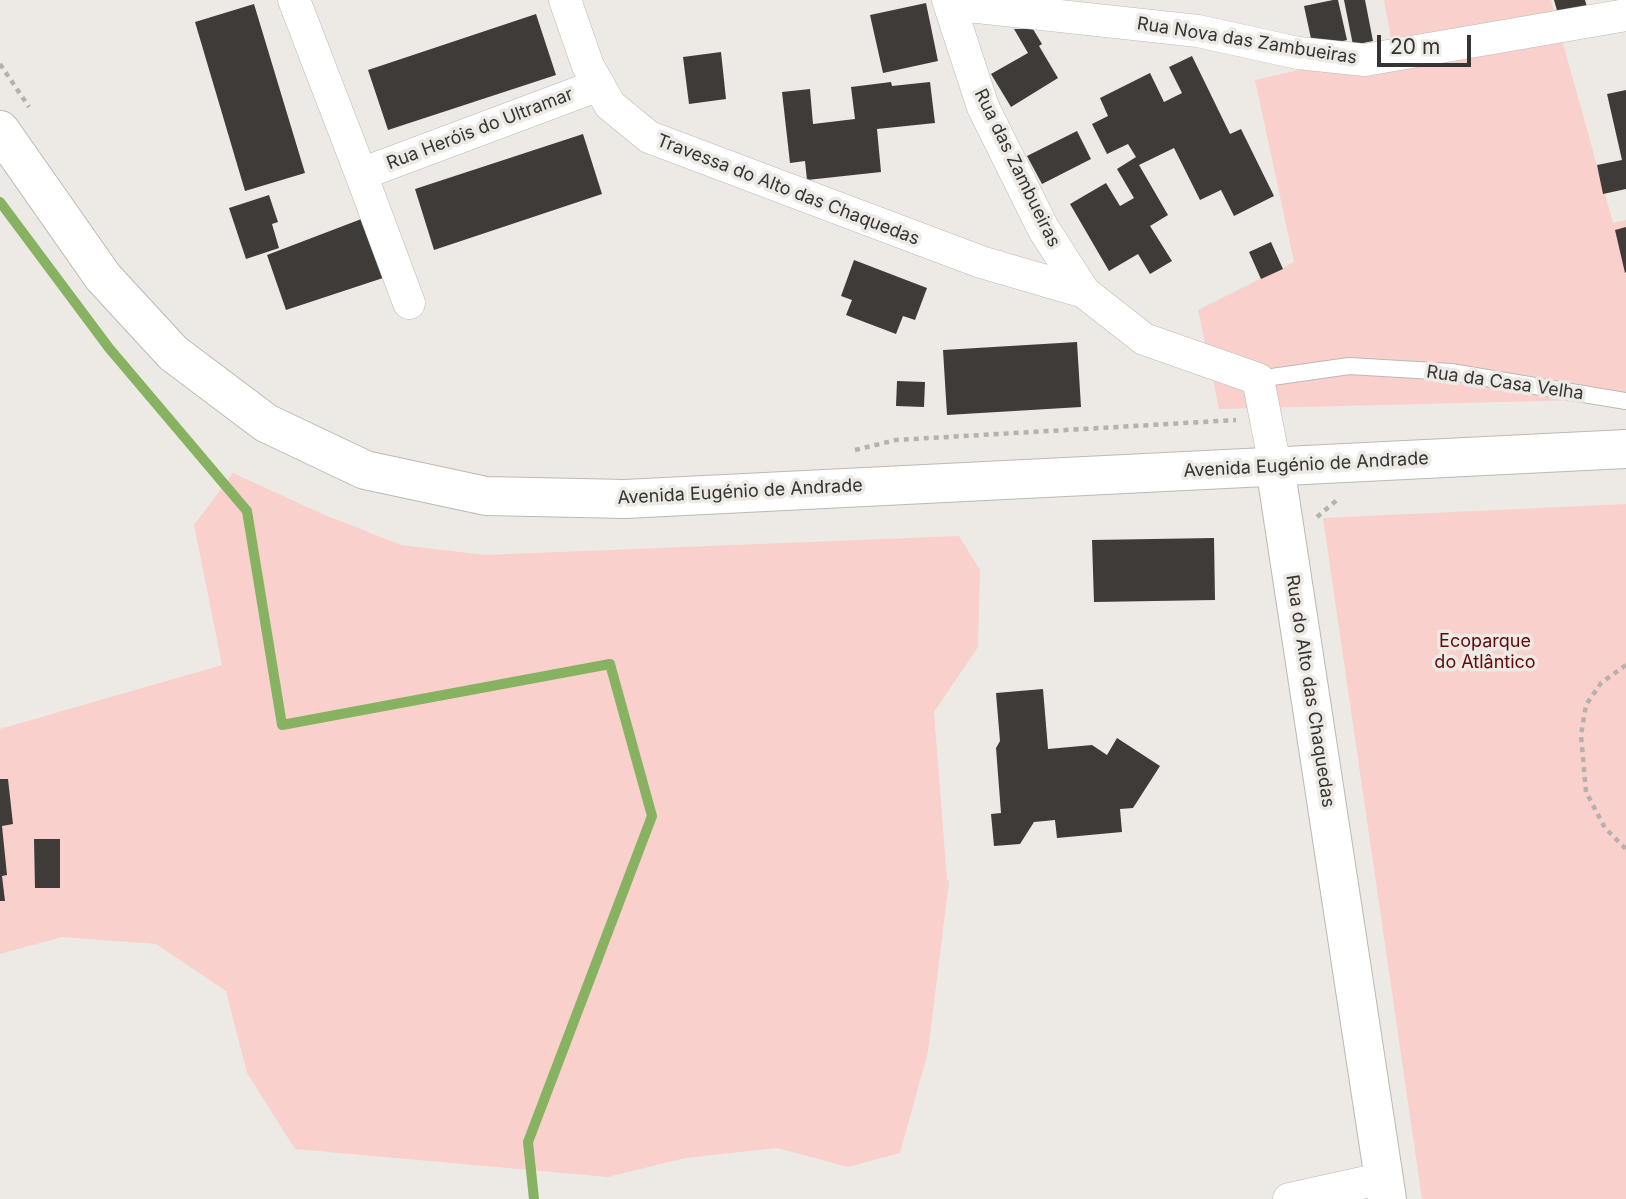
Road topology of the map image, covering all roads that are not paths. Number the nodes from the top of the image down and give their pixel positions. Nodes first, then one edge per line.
1 (294, 0) edge
2 (565, 0) edge
3 (949, 2) edge
4 (1626, 15) edge
5 (599, 85) junction
6 (15, 119) edge
7 (362, 174) junction
8 (1084, 292) junction
9 (409, 303) dead end
10 (1258, 379) junction
11 (1626, 401) edge
12 (1626, 449) edge
13 (1275, 466) junction
14 (1386, 1189) edge
15 (1289, 1199) edge

1 - 7 street
2 - 5 street, Travessa do Alto das Chaquedas
3 - 4 street, Rua Nova das Zambueiras
3 - 8 street, Rua das Zambueiras
5 - 7 street, Rua Heróis do Ultramar
5 - 8 street, Travessa do Alto das Chaquedas
6 - 13 main road, Avenida Eugénio de Andrade
7 - 9 street
8 - 10 street
10 - 11 lane, Rua da Casa Velha
10 - 13 street, Rua do Alto das Chaquedas
12 - 13 main road, Avenida Eugénio de Andrade
13 - 14 main road, Rua do Alto das Chaquedas
14 - 15 street

